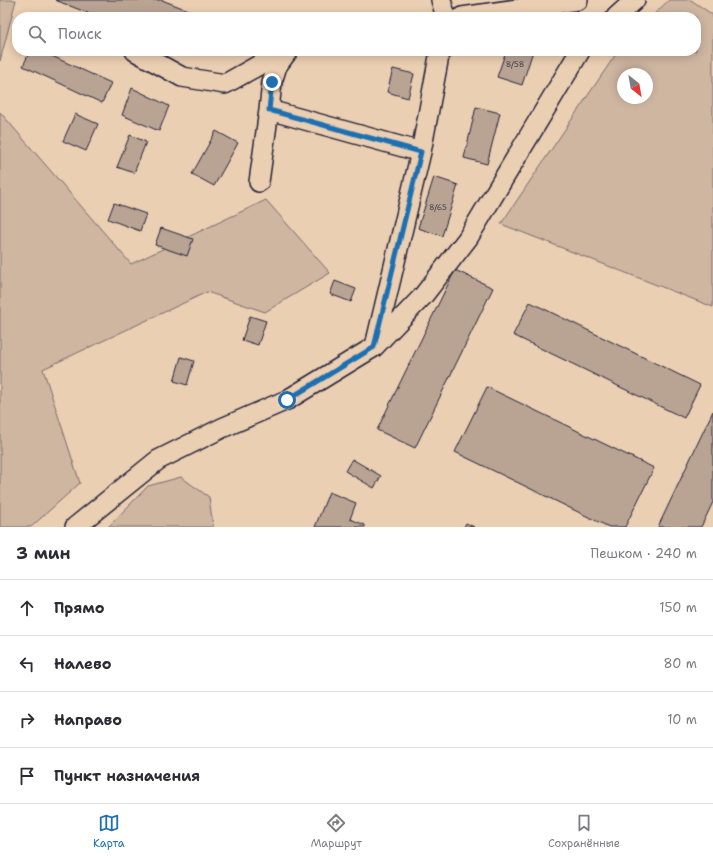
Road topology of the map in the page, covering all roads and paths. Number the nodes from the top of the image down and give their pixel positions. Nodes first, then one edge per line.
1 (442, 0) edge
2 (572, 0) edge
3 (635, 0) edge
4 (445, 12) edge
5 (494, 12) edge
6 (622, 12) edge
7 (144, 56) edge
8 (274, 56) edge
9 (284, 56) edge
10 (439, 56) edge
11 (577, 56) edge
12 (269, 110) junction
13 (421, 152) junction
14 (259, 182) dead end
15 (374, 347) junction
16 (75, 527) edge

1 - 4 street
2 - 5 street
3 - 6 street
7 - 8 street
9 - 12 street
10 - 13 street
11 - 15 street
12 - 13 street
12 - 14 street
13 - 15 street
15 - 16 street

